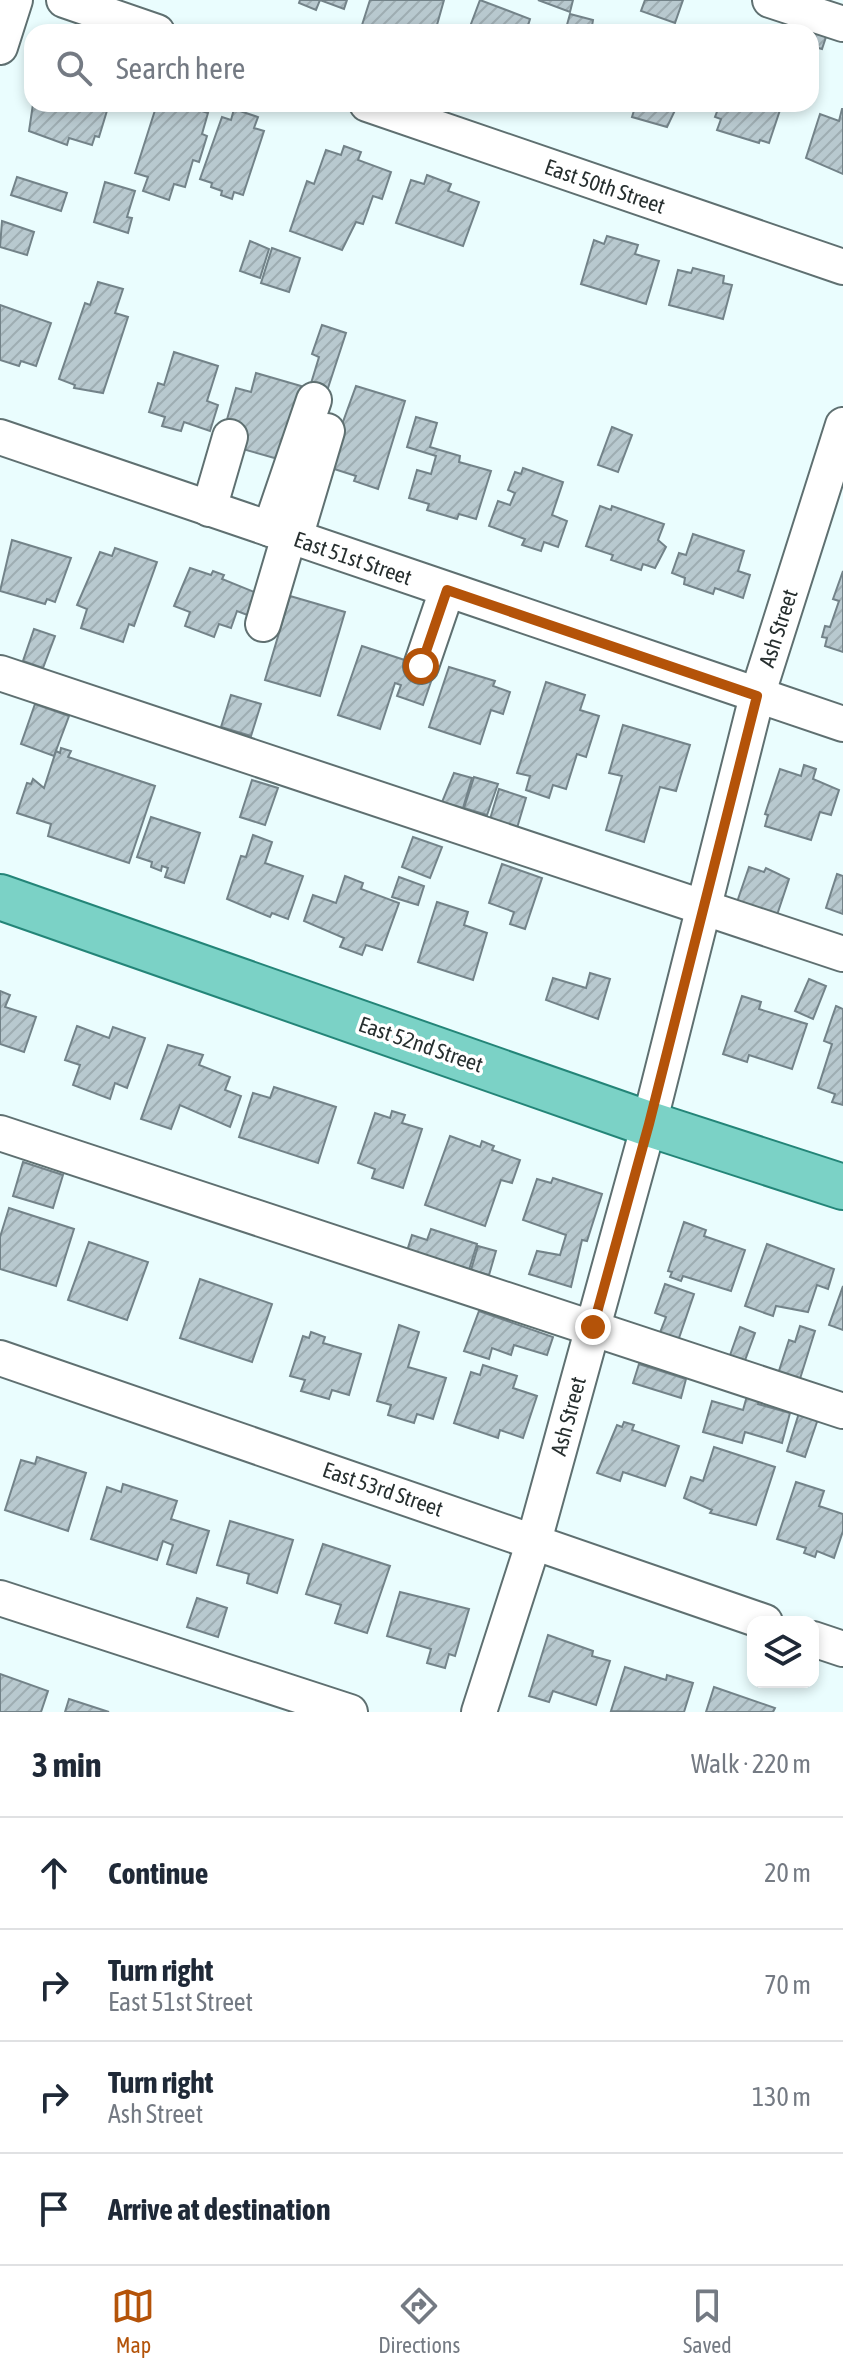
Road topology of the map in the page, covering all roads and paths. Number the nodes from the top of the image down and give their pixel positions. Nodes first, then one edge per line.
1 (15, 0) edge
2 (64, 0) edge
3 (770, 0) edge
4 (134, 24) edge
5 (843, 24) edge
6 (0, 47) edge
7 (390, 112) edge
8 (843, 267) edge
9 (323, 408) dead end
10 (843, 425) edge
11 (0, 437) edge
12 (230, 437) dead end
13 (209, 509) junction
14 (284, 534) junction
15 (447, 590) junction
16 (263, 624) dead end
17 (421, 666) dead end
18 (0, 673) edge
19 (757, 696) junction
20 (843, 724) edge
21 (0, 897) edge
22 (703, 906) junction
23 (843, 954) edge
24 (649, 1124) junction
25 (0, 1133) edge
26 (843, 1187) edge
27 (593, 1327) junction
28 (0, 1358) edge
29 (843, 1411) edge
30 (534, 1541) junction
31 (0, 1598) edge
32 (748, 1616) edge
33 (819, 1641) edge
34 (843, 1649) edge
35 (350, 1712) edge
36 (479, 1712) edge

1 - 6 street
2 - 4 street
3 - 5 street
7 - 8 street, East 50th Street
9 - 14 street
10 - 19 street, Ash Street
11 - 13 street, East 51st Street
12 - 13 street
13 - 14 street, East 51st Street
14 - 15 street, East 51st Street
14 - 16 street
15 - 17 street
15 - 19 street, East 51st Street
18 - 22 street
19 - 20 street, East 51st Street
19 - 22 street, Ash Street
21 - 24 main road, East 52nd Street
22 - 23 street
22 - 24 street, Ash Street
24 - 26 main road, East 52nd Street
24 - 27 street, Ash Street
25 - 27 street
27 - 29 street
27 - 30 street, Ash Street
28 - 30 street, East 53rd Street
30 - 32 street, East 53rd Street
30 - 36 street, Ash Street
31 - 35 street
33 - 34 street

